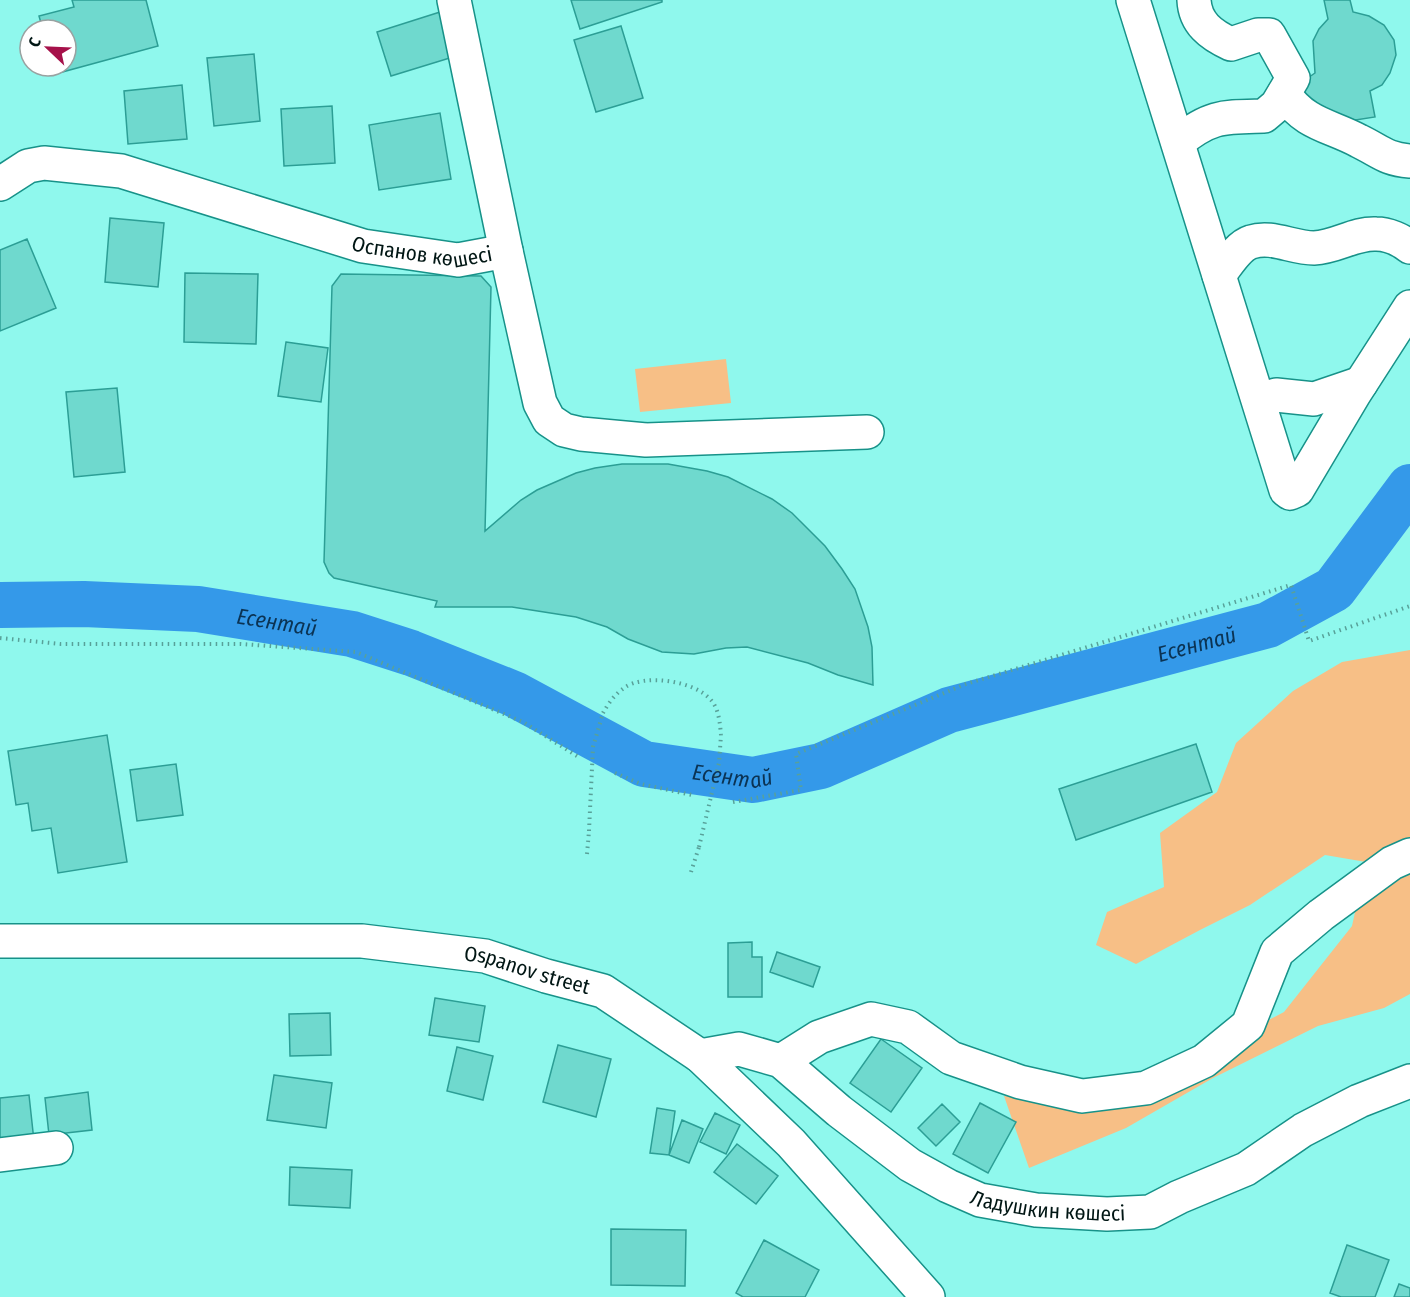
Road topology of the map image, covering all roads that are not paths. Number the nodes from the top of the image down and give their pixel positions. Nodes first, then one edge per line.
1 (454, 0) edge
2 (1133, 0) edge
3 (1194, 0) edge
4 (1284, 94) junction
5 (1178, 142) junction
6 (1410, 162) edge
7 (0, 184) edge
8 (1410, 247) edge
9 (506, 251) junction
10 (1219, 275) junction
11 (1410, 307) edge
12 (1361, 383) junction
13 (1258, 400) junction
14 (867, 432) dead end
15 (1410, 855) edge
16 (0, 941) edge
17 (700, 1056) junction
18 (781, 1061) junction
19 (1410, 1081) edge
20 (56, 1148) dead end
21 (0, 1155) edge
22 (928, 1297) edge

1 - 9 street
2 - 5 street
3 - 4 street
4 - 5 street
4 - 6 street
5 - 10 street
7 - 9 street, Оспанов көшесі
8 - 10 street
9 - 14 street, Оспанов көшесі
10 - 13 street
11 - 12 street
12 - 13 street
12 - 13 street
15 - 18 street
16 - 17 street, Ospanov street
17 - 18 street, Ладушкин көшесі
17 - 22 street, Ospanov street
18 - 19 street, Ладушкин көшесі
20 - 21 street

